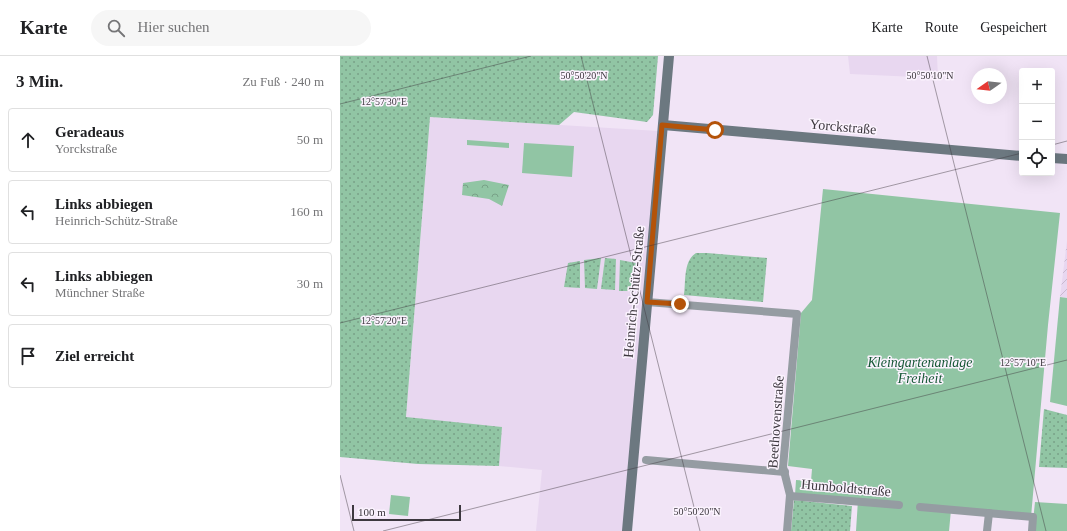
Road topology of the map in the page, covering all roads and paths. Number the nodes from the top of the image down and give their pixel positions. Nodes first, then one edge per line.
1 (669, 56) edge
2 (662, 125) junction
3 (1019, 156) edge
4 (1055, 158) edge
5 (1067, 159) edge
6 (647, 302) junction
7 (646, 460) dead end
8 (785, 472) junction
9 (790, 496) junction
10 (899, 506) dead end
11 (920, 507) dead end
12 (989, 514) junction
13 (627, 531) edge
14 (787, 531) edge
15 (987, 531) edge
16 (1032, 531) edge

1 - 2 main road, Heinrich-Schütz-Straße
2 - 3 main road, Yorckstraße
2 - 6 main road, Heinrich-Schütz-Straße
4 - 5 main road
6 - 8 street, Beethovenstraße
6 - 13 main road, Heinrich-Schütz-Straße
7 - 8 street
8 - 9 street, Beethovenstraße
9 - 10 street, Humboldtstraße
9 - 14 street, Beethovenstraße
11 - 12 street
12 - 15 street
12 - 16 street

